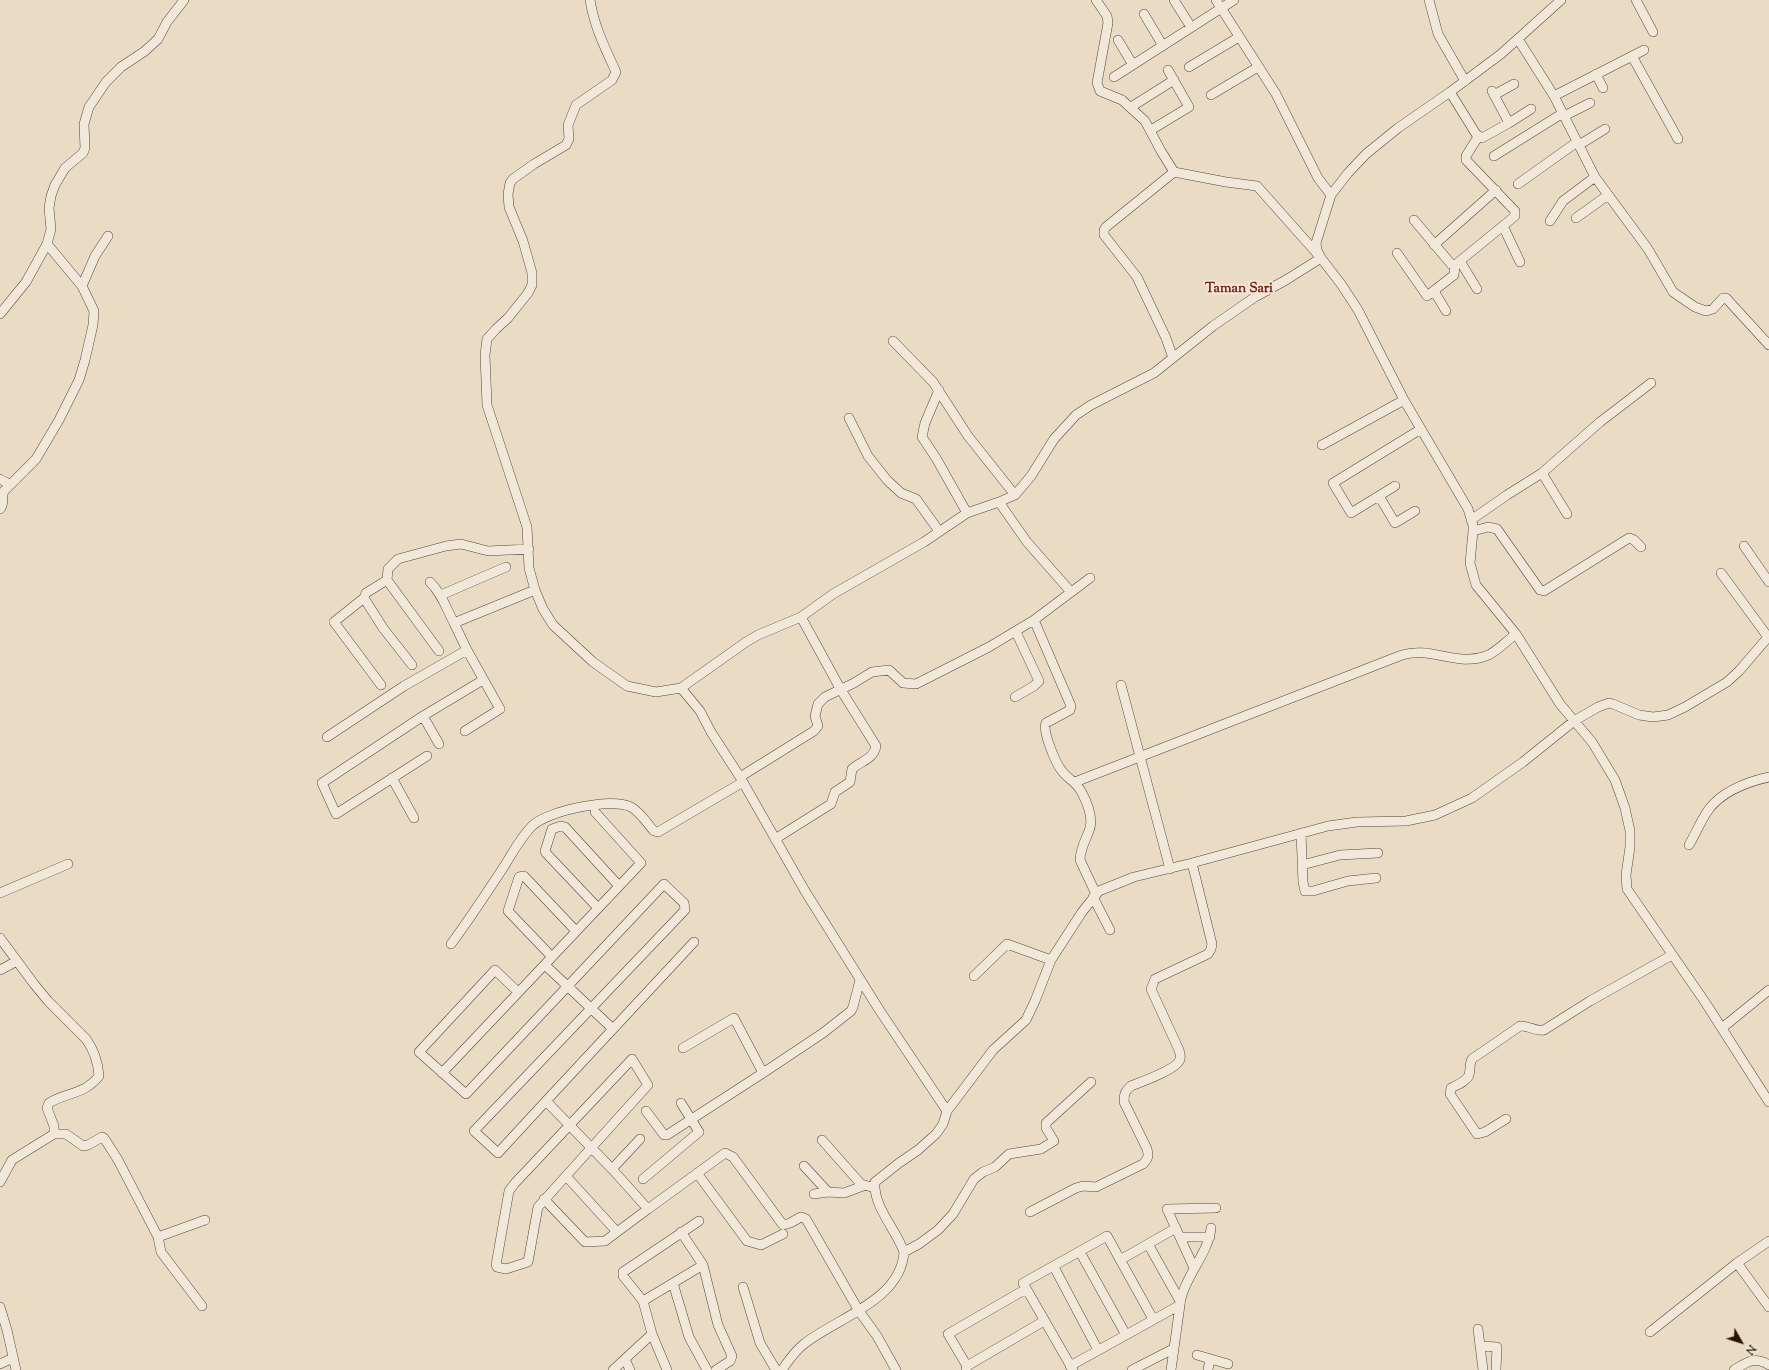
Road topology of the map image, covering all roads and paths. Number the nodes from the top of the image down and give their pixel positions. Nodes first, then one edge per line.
1 (184, 0) edge
2 (590, 0) edge
3 (1096, 0) edge
4 (1174, 0) edge
5 (1234, 0) edge
6 (1429, 0) edge
7 (1561, 0) edge
8 (1636, 0) edge
9 (1219, 4) edge
10 (1144, 14) dead end
11 (1191, 27) junction
12 (1653, 32) dead end
13 (1239, 37) junction
14 (1518, 39) junction
15 (1118, 40) dead end
16 (1163, 46) junction
17 (1644, 50) dead end
18 (1632, 56) junction
19 (1133, 65) junction
20 (1258, 67) junction
21 (1189, 68) dead end
22 (1168, 70) dead end
23 (1596, 74) junction
24 (1114, 77) dead end
25 (1174, 80) junction
26 (1465, 81) junction
27 (1514, 84) dead end
28 (1604, 88) dead end
29 (1450, 92) junction
30 (1211, 95) dead end
31 (1554, 96) junction
32 (1590, 103) dead end
33 (1131, 107) junction
34 (1531, 109) dead end
35 (1564, 115) junction
36 (1510, 123) junction
37 (1606, 129) dead end
38 (1151, 130) junction
39 (1478, 137) junction
40 (1678, 139) dead end
41 (1578, 144) junction
42 (1494, 156) dead end
43 (1174, 172) junction
44 (1595, 177) junction
45 (1518, 184) dead end
46 (1496, 190) junction
47 (1331, 195) junction
48 (1608, 195) junction
49 (1576, 218) dead end
50 (1414, 220) dead end
51 (1550, 221) dead end
52 (1503, 226) junction
53 (108, 236) dead end
54 (47, 244) junction
55 (1434, 245) junction
56 (1397, 253) dead end
57 (1321, 258) junction
58 (1520, 262) dead end
59 (1457, 263) junction
60 (82, 286) junction
61 (1477, 289) dead end
62 (1434, 291) junction
63 (1446, 311) dead end
64 (0, 314) edge
65 (893, 340) dead end
66 (1769, 345) edge
67 (1173, 358) junction
68 (1651, 383) dead end
69 (939, 390) junction
70 (1404, 400) junction
71 (849, 418) dead end
72 (1421, 428) junction
73 (1322, 445) dead end
74 (1542, 473) junction
75 (0, 479) edge
76 (9, 484) junction
77 (1395, 486) dead end
78 (1015, 494) junction
79 (1379, 496) junction
80 (999, 502) junction
81 (0, 510) edge
82 (1415, 511) dead end
83 (967, 513) junction
84 (1567, 514) dead end
85 (1471, 520) junction
86 (939, 531) junction
87 (1473, 531) junction
88 (1744, 546) dead end
89 (1641, 547) dead end
90 (529, 549) junction
91 (506, 566) dead end
92 (1721, 573) dead end
93 (1090, 578) dead end
94 (387, 580) junction
95 (430, 582) dead end
96 (1769, 582) edge
97 (535, 590) junction
98 (1071, 592) junction
99 (441, 595) junction
100 (364, 598) junction
101 (801, 617) junction
102 (1034, 620) junction
103 (454, 623) junction
104 (1016, 632) junction
105 (1516, 634) junction
106 (1768, 636) edge
107 (467, 650) junction
108 (439, 651) dead end
109 (412, 665) dead end
110 (483, 680) junction
111 (381, 685) dead end
112 (1121, 685) dead end
113 (681, 688) junction
114 (841, 690) junction
115 (1015, 697) dead end
116 (423, 716) junction
117 (1574, 721) junction
118 (465, 731) dead end
119 (326, 737) dead end
120 (439, 744) dead end
121 (426, 756) dead end
122 (1141, 756) junction
123 (1769, 777) edge
124 (392, 778) junction
125 (742, 780) junction
126 (1075, 782) junction
127 (596, 812) dead end
128 (414, 818) dead end
129 (1365, 827) dead end
130 (1301, 835) junction
131 (775, 839) junction
132 (1690, 845) dead end
133 (1378, 853) dead end
134 (1192, 863) junction
135 (68, 864) dead end
136 (1302, 865) junction
137 (1170, 869) junction
138 (1376, 878) dead end
139 (619, 886) junction
140 (0, 893) edge
141 (1095, 896) junction
142 (598, 908) junction
143 (1110, 930) dead end
144 (576, 931) junction
145 (0, 938) edge
146 (694, 942) dead end
147 (451, 944) dead end
148 (1672, 955) junction
149 (552, 957) junction
150 (1051, 960) junction
151 (17, 961) junction
152 (545, 965) junction
153 (0, 970) edge
154 (974, 976) dead end
155 (860, 980) junction
156 (567, 986) junction
157 (1769, 990) edge
158 (518, 992) junction
159 (590, 1008) junction
160 (1722, 1028) junction
161 (613, 1029) junction
162 (683, 1048) dead end
163 (442, 1073) junction
164 (763, 1073) junction
165 (1091, 1082) dead end
166 (546, 1102) junction
167 (1769, 1102) edge
168 (681, 1103) dead end
169 (646, 1111) dead end
170 (948, 1111) junction
171 (691, 1119) junction
172 (1506, 1119) dead end
173 (570, 1125) junction
174 (54, 1134) junction
175 (640, 1138) dead end
176 (822, 1140) dead end
177 (591, 1148) junction
178 (804, 1166) dead end
179 (612, 1169) junction
180 (697, 1173) junction
181 (566, 1176) junction
182 (643, 1180) dead end
183 (0, 1182) edge
184 (864, 1186) junction
185 (874, 1188) junction
186 (828, 1192) junction
187 (814, 1194) dead end
188 (544, 1199) junction
189 (1216, 1208) dead end
190 (648, 1210) junction
191 (1030, 1212) dead end
192 (205, 1220) dead end
193 (698, 1221) dead end
194 (1176, 1228) junction
195 (1211, 1228) dead end
196 (617, 1232) junction
197 (681, 1232) junction
198 (783, 1234) dead end
199 (158, 1237) junction
200 (1180, 1237) junction
201 (1210, 1237) junction
202 (1769, 1241) edge
203 (1148, 1244) junction
204 (904, 1252) junction
205 (1080, 1252) junction
206 (1120, 1260) junction
207 (1737, 1263) junction
208 (703, 1265) junction
209 (1054, 1267) junction
210 (1194, 1268) junction
211 (673, 1283) junction
212 (743, 1287) dead end
213 (1026, 1289) junction
214 (643, 1301) junction
215 (1180, 1303) junction
216 (202, 1306) dead end
217 (0, 1307) edge
218 (1769, 1307) edge
219 (859, 1311) junction
220 (1153, 1319) junction
221 (1044, 1321) junction
222 (1478, 1329) dead end
223 (1650, 1332) dead end
224 (652, 1334) junction
225 (1126, 1335) junction
226 (1480, 1346) junction
227 (1173, 1349) junction
228 (1098, 1350) junction
229 (1197, 1355) dead end
230 (13, 1358) junction
231 (625, 1359) junction
232 (1210, 1359) junction
233 (0, 1364) edge
234 (1228, 1364) dead end
235 (1769, 1365) edge
236 (966, 1368) edge
237 (1072, 1368) edge
238 (16, 1370) edge
239 (613, 1370) edge
240 (630, 1370) edge
241 (667, 1370) edge
242 (707, 1370) edge
243 (716, 1370) edge
244 (776, 1370) edge
245 (782, 1370) edge
246 (896, 1370) edge
247 (1132, 1370) edge
248 (1171, 1370) edge
249 (1208, 1370) edge
250 (1483, 1370) edge
251 (1496, 1370) edge
252 (1734, 1370) edge

1 - 54 street
2 - 90 street
3 - 33 street
4 - 11 street
5 - 9 street
6 - 26 street
7 - 14 street
8 - 12 street
9 - 11 street
9 - 13 street
10 - 16 street
11 - 16 street
13 - 20 street
13 - 21 street
14 - 26 street
14 - 31 street
15 - 19 street
16 - 19 street
17 - 18 street
18 - 23 street
18 - 40 street
19 - 24 street
20 - 30 street
20 - 47 street
22 - 25 street
23 - 28 street
23 - 31 street
25 - 33 street
25 - 38 street
26 - 29 street
27 - 36 street
29 - 39 street
29 - 47 street
31 - 35 street
32 - 35 street
33 - 38 street
34 - 36 street
35 - 41 street
35 - 42 street
36 - 39 street
37 - 41 street
38 - 43 street
39 - 46 street
41 - 44 street
41 - 45 street
43 - 57 street
43 - 67 street
44 - 48 street
44 - 51 street
46 - 52 street
46 - 55 street
47 - 57 street
48 - 49 street
48 - 66 street
50 - 55 street
52 - 58 street
52 - 59 street
53 - 60 street
54 - 60 street
54 - 64 street
55 - 59 street
56 - 62 street
57 - 67 street
57 - 70 street
59 - 61 street
59 - 62 street
60 - 76 street
62 - 63 street
65 - 69 street
67 - 78 street
68 - 74 street
69 - 78 street
69 - 83 street
70 - 72 street
70 - 73 street
71 - 86 street
72 - 79 street
72 - 85 street
74 - 84 street
74 - 85 street
75 - 76 street
76 - 81 street
77 - 79 street
78 - 80 street
79 - 82 street
80 - 83 street
80 - 98 street
83 - 86 street
85 - 87 street
86 - 101 street
87 - 89 street
87 - 105 street
88 - 96 street
90 - 94 street
90 - 97 street
91 - 99 street
92 - 106 street
93 - 98 street
94 - 100 street
94 - 108 street
95 - 99 street
97 - 103 street
97 - 113 street
98 - 102 street
99 - 103 street
100 - 109 street
100 - 111 street
101 - 113 street
101 - 114 street
102 - 104 street
102 - 126 street
103 - 107 street
104 - 114 street
104 - 115 street
105 - 117 street
105 - 122 street
106 - 117 street
107 - 110 street
107 - 119 street
110 - 116 street
110 - 118 street
112 - 122 street
113 - 125 street
114 - 125 street
114 - 131 street
116 - 120 street
116 - 124 street
117 - 130 street
117 - 148 street
121 - 124 street
122 - 126 street
122 - 137 street
123 - 132 street
124 - 128 street
125 - 131 street
125 - 147 street
126 - 141 street
127 - 139 street
129 - 130 street
130 - 134 street
130 - 136 street
131 - 155 street
133 - 136 street
134 - 137 street
134 - 191 street
135 - 140 street
136 - 138 street
137 - 141 street
139 - 142 street
139 - 142 street
141 - 143 street
141 - 150 street
142 - 144 street
144 - 149 street
144 - 149 street
145 - 151 street
146 - 161 street
148 - 160 street
148 - 172 street
149 - 152 street
150 - 154 street
150 - 170 street
151 - 153 street
151 - 174 street
152 - 156 street
152 - 158 street
155 - 164 street
155 - 170 street
156 - 159 street
156 - 159 street
156 - 163 street
157 - 160 street
158 - 163 street
158 - 163 street
159 - 161 street
159 - 166 street
160 - 167 street
161 - 166 street
162 - 164 street
164 - 171 street
165 - 204 street
166 - 173 street
168 - 171 street
169 - 171 street
170 - 185 street
171 - 182 street
173 - 177 street
173 - 177 street
173 - 188 street
174 - 183 street
174 - 199 street
175 - 179 street
176 - 184 street
177 - 179 street
177 - 181 street
178 - 186 street
179 - 190 street
180 - 190 street
180 - 198 street
180 - 219 street
181 - 188 street
181 - 196 street
184 - 185 street
184 - 186 street
185 - 204 street
186 - 187 street
188 - 196 street
189 - 194 street
190 - 196 street
192 - 199 street
193 - 197 street
194 - 200 street
194 - 203 street
195 - 201 street
197 - 208 street
197 - 214 street
199 - 216 street
200 - 201 street
200 - 210 street
201 - 210 street
202 - 207 street
203 - 206 street
203 - 215 street
204 - 219 street
205 - 206 street
205 - 209 street
205 - 225 street
206 - 220 street
207 - 218 street
207 - 223 street
208 - 211 street
208 - 243 street
209 - 213 street
209 - 228 street
210 - 215 street
211 - 214 street
211 - 242 street
212 - 244 street
213 - 221 street
213 - 236 street
214 - 224 street
215 - 220 street
215 - 227 street
217 - 230 street
219 - 245 street
219 - 246 street
220 - 225 street
221 - 236 street
221 - 237 street
222 - 226 street
224 - 231 street
224 - 241 street
225 - 228 street
226 - 250 street
226 - 251 street
227 - 247 street
227 - 248 street
228 - 237 street
229 - 232 street
230 - 233 street
230 - 238 street
231 - 239 street
231 - 240 street
232 - 234 street
232 - 249 street
235 - 252 street

